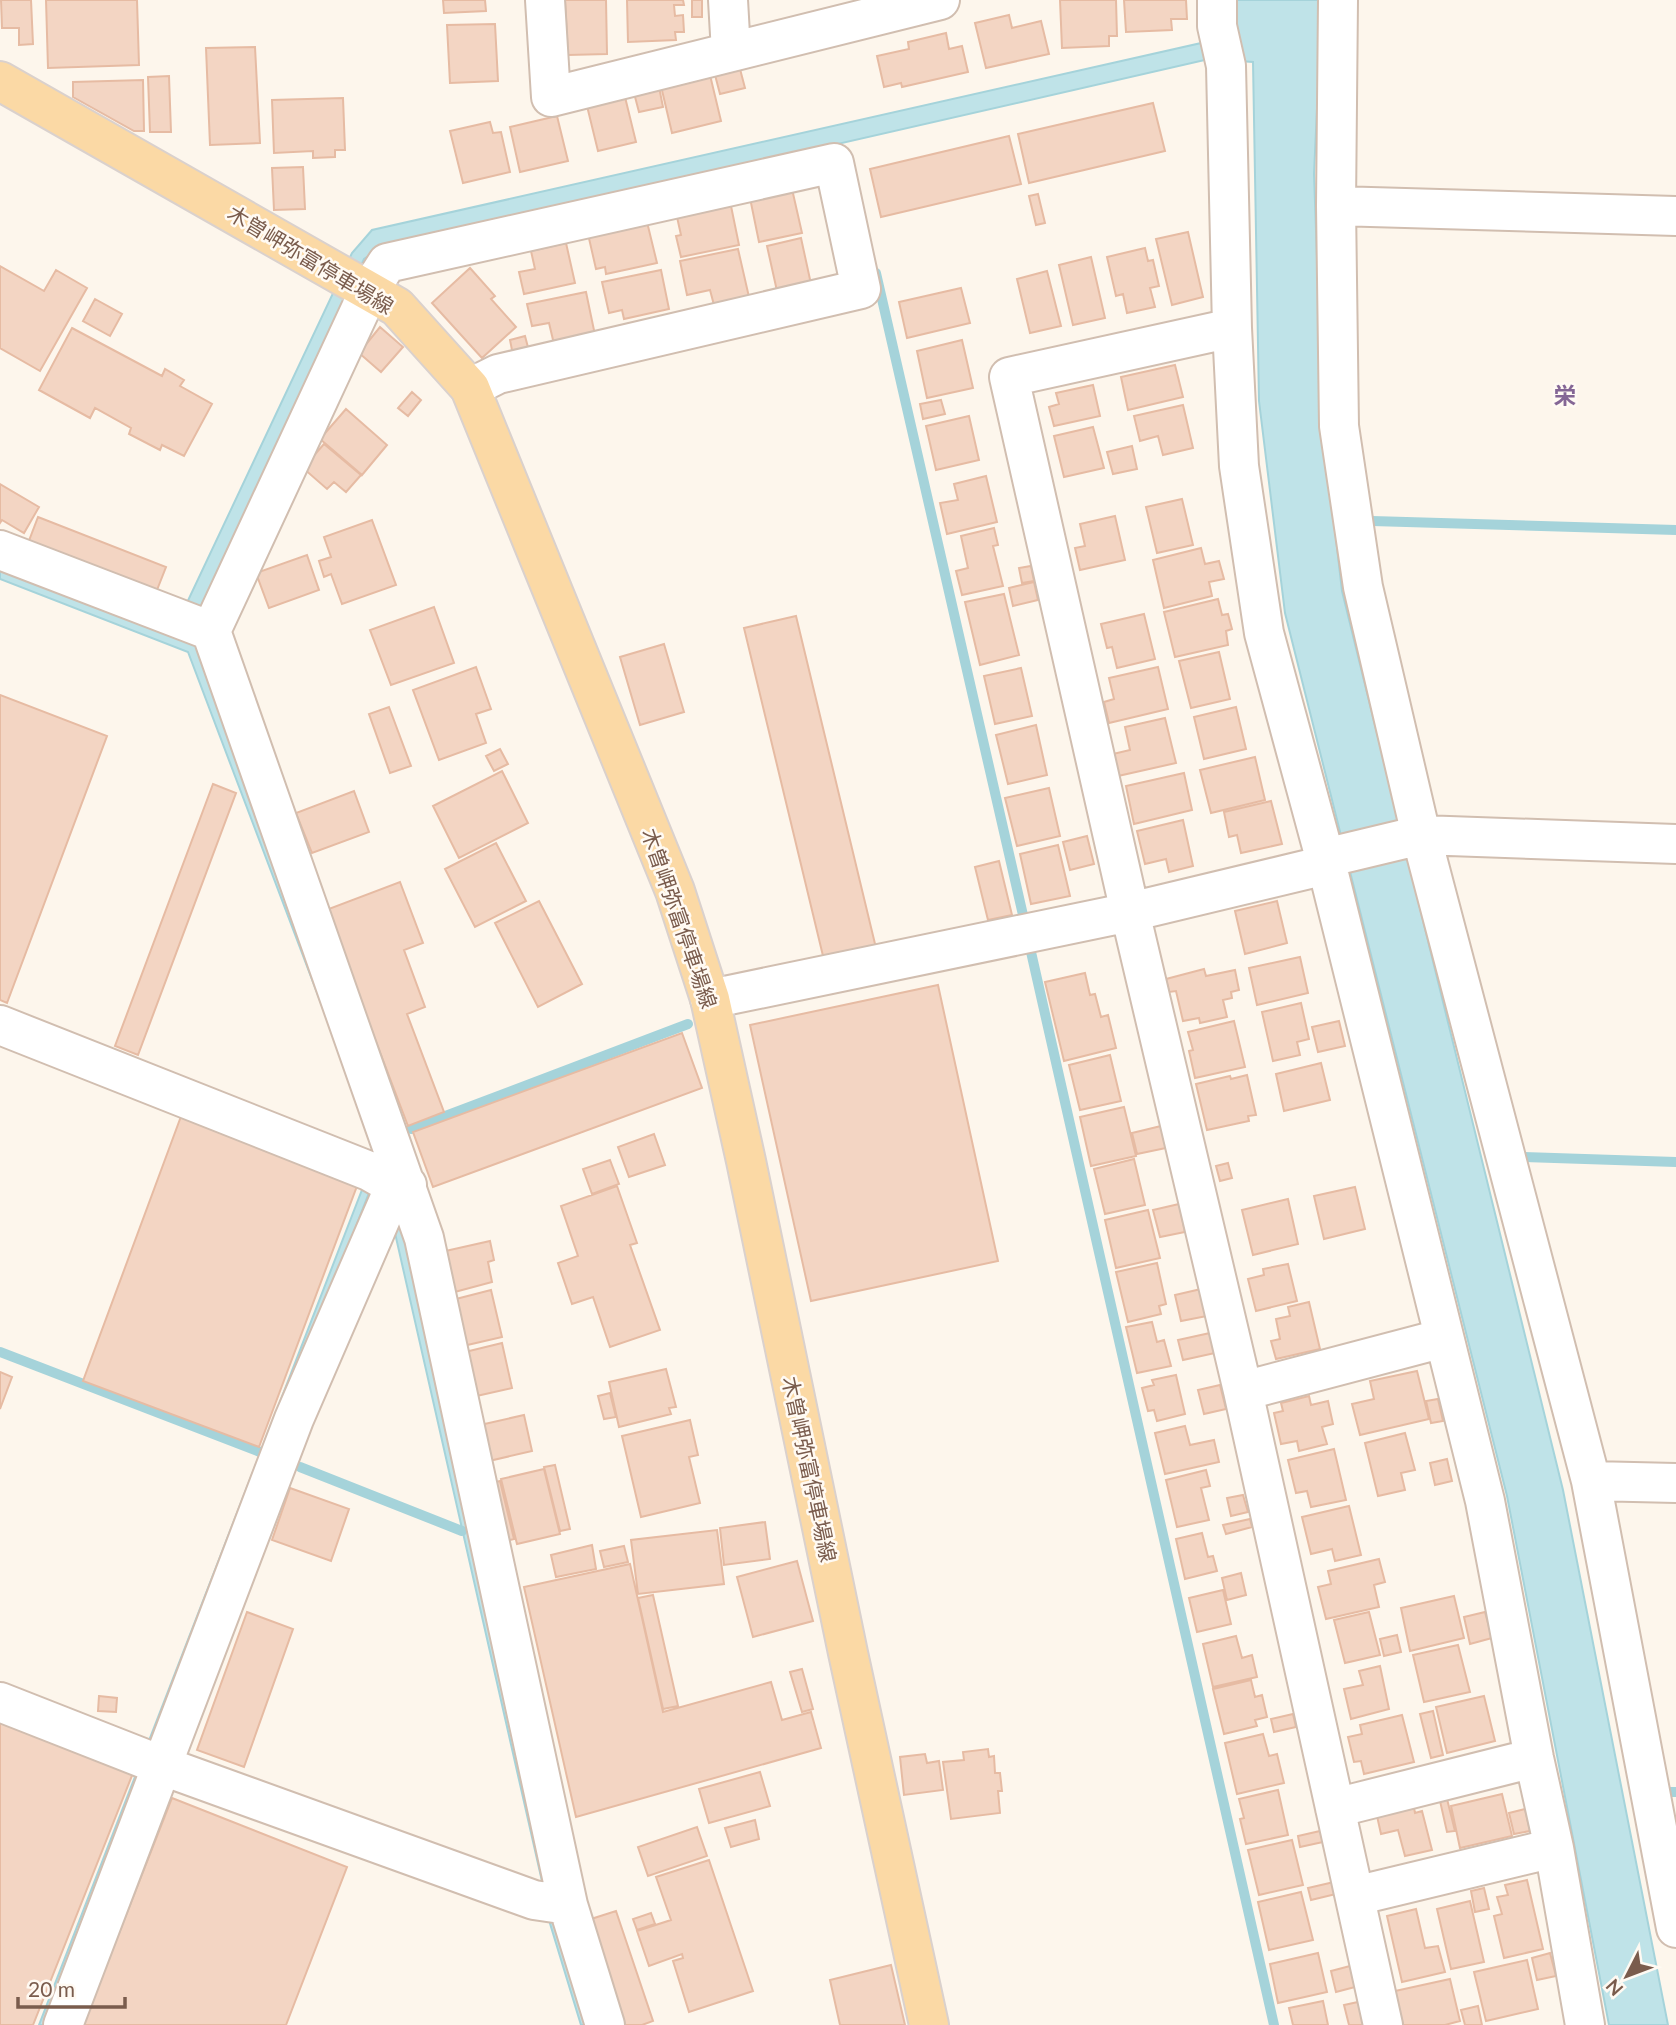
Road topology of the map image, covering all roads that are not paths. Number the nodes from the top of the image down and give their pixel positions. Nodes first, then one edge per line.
1 (545, 0) edge
2 (728, 0) edge
3 (940, 0) edge
4 (1338, 0) edge
5 (845, 11) edge
6 (1217, 13) edge
7 (731, 52) junction
8 (0, 81) edge
9 (1336, 206) junction
10 (1676, 216) edge
11 (354, 282) junction
12 (1232, 328) junction
13 (470, 388) junction
14 (0, 550) edge
15 (196, 625) junction
16 (1417, 836) junction
17 (1676, 844) edge
18 (1330, 859) junction
19 (1130, 912) junction
20 (710, 999) junction
21 (0, 1025) edge
22 (390, 1186) junction
23 (1444, 1338) junction
24 (1243, 1391) junction
25 (1591, 1481) junction
26 (1676, 1483) edge
27 (0, 1702) edge
28 (1534, 1758) junction
29 (152, 1761) junction
30 (1335, 1808) junction
31 (1554, 1848) junction
32 (1355, 1896) junction
33 (555, 1903) junction
34 (1676, 1928) edge
35 (63, 2025) edge
36 (605, 2025) edge
37 (929, 2025) edge
38 (1383, 2025) edge
39 (1584, 2025) edge

1 - 7 street
2 - 7 street
3 - 5 street
4 - 9 street
5 - 7 street
6 - 12 street
8 - 11 main road, 木曽岬弥富停車場線
9 - 10 street
9 - 16 street
11 - 13 main road, 木曽岬弥富停車場線
11 - 13 street
11 - 15 street
12 - 18 street
12 - 19 street
13 - 20 main road, 木曽岬弥富停車場線
14 - 15 street
15 - 22 street
16 - 17 street
16 - 18 street
16 - 25 street
18 - 19 street
18 - 23 street
19 - 20 street
19 - 24 street
20 - 37 main road, 木曽岬弥富停車場線
21 - 22 street
22 - 29 street
22 - 33 street
23 - 24 street
23 - 28 street
24 - 30 street
25 - 26 street
25 - 34 street
27 - 29 street
28 - 30 street
28 - 31 street
29 - 33 street
29 - 35 street
30 - 32 street
31 - 32 street
31 - 39 street
32 - 38 street
33 - 36 street

